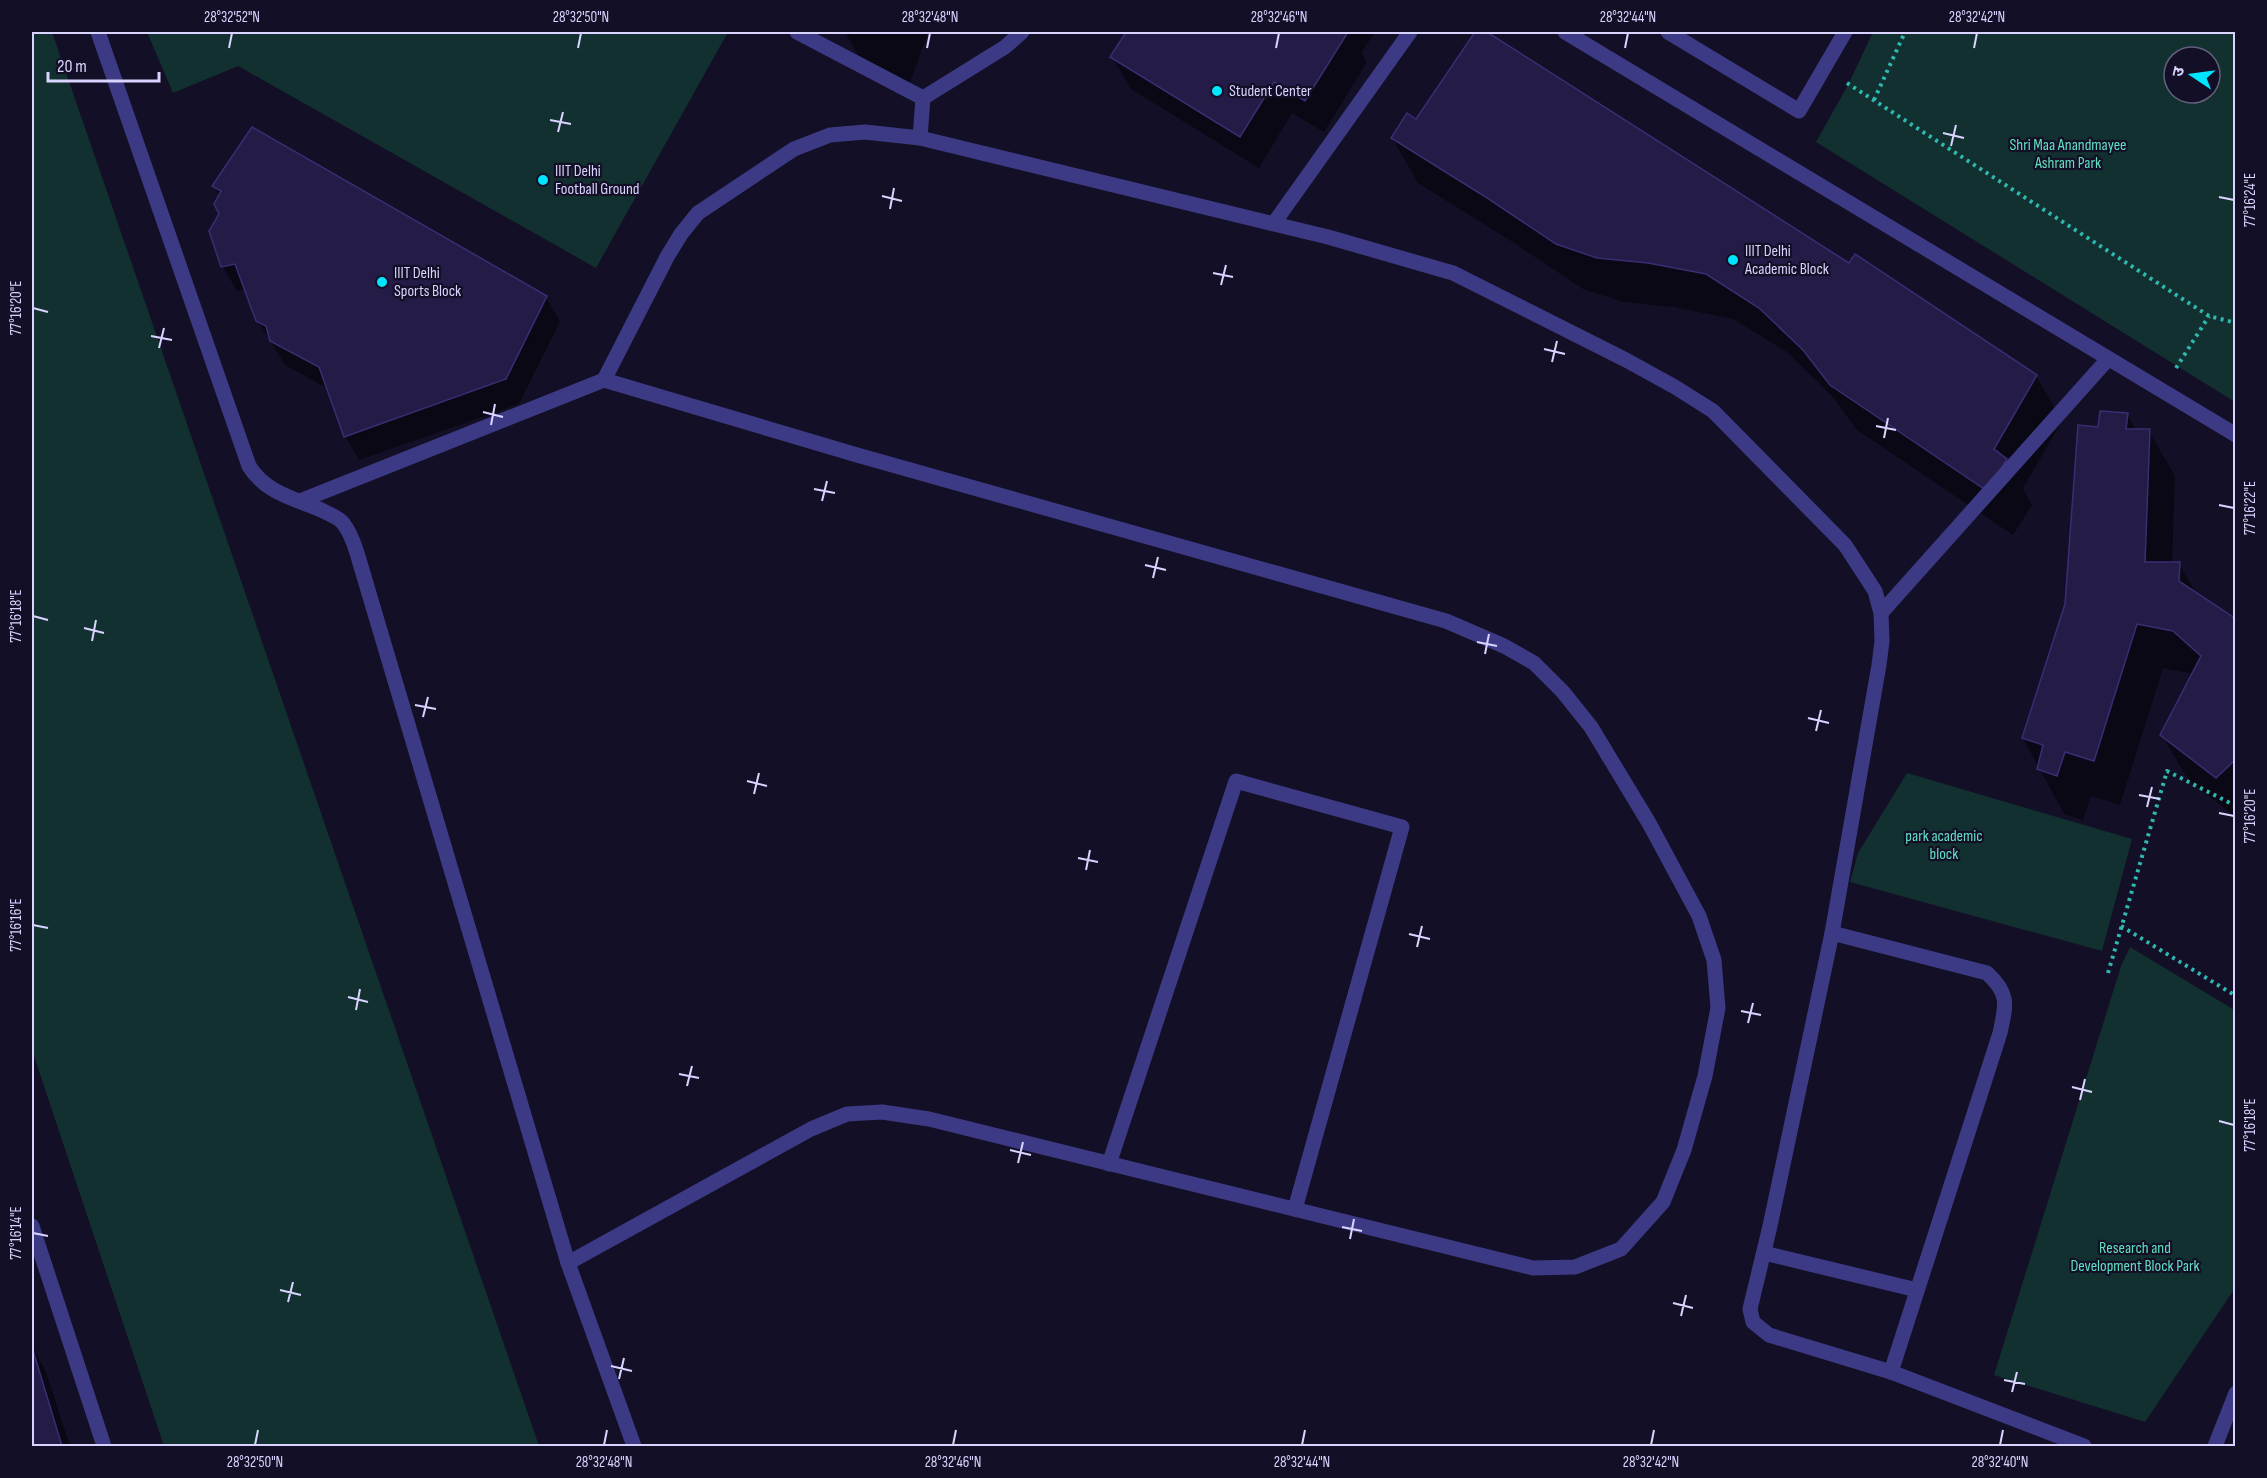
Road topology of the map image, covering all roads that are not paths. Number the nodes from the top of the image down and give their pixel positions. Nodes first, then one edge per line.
1 (98, 32) edge
2 (797, 32) edge
3 (1022, 32) edge
4 (1410, 32) edge
5 (1565, 32) edge
6 (1668, 32) edge
7 (1845, 32) edge
8 (923, 98) junction
9 (920, 138) junction
10 (1274, 223) junction
11 (2108, 359) junction
12 (604, 380) junction
13 (2235, 435) edge
14 (300, 501) junction
15 (1881, 613) junction
16 (1832, 933) junction
17 (1109, 1164) junction
18 (1295, 1209) junction
19 (32, 1226) edge
20 (1764, 1253) junction
21 (568, 1263) junction
22 (1917, 1290) junction
23 (1891, 1372) junction
24 (2235, 1393) edge
25 (104, 1446) edge
26 (634, 1446) edge
27 (2084, 1446) edge
28 (2215, 1446) edge

1 - 14 street
2 - 8 street
3 - 8 street
4 - 10 street
5 - 11 street
6 - 7 street
8 - 9 street
9 - 10 street
9 - 12 street
10 - 15 street
11 - 13 street
11 - 15 street
12 - 14 street
12 - 18 street
14 - 21 street
15 - 16 street
16 - 20 street
16 - 22 street
17 - 18 street
17 - 18 street
17 - 21 street
19 - 25 street
20 - 22 street
20 - 23 street
21 - 26 street
22 - 23 street
23 - 27 street
24 - 28 street

